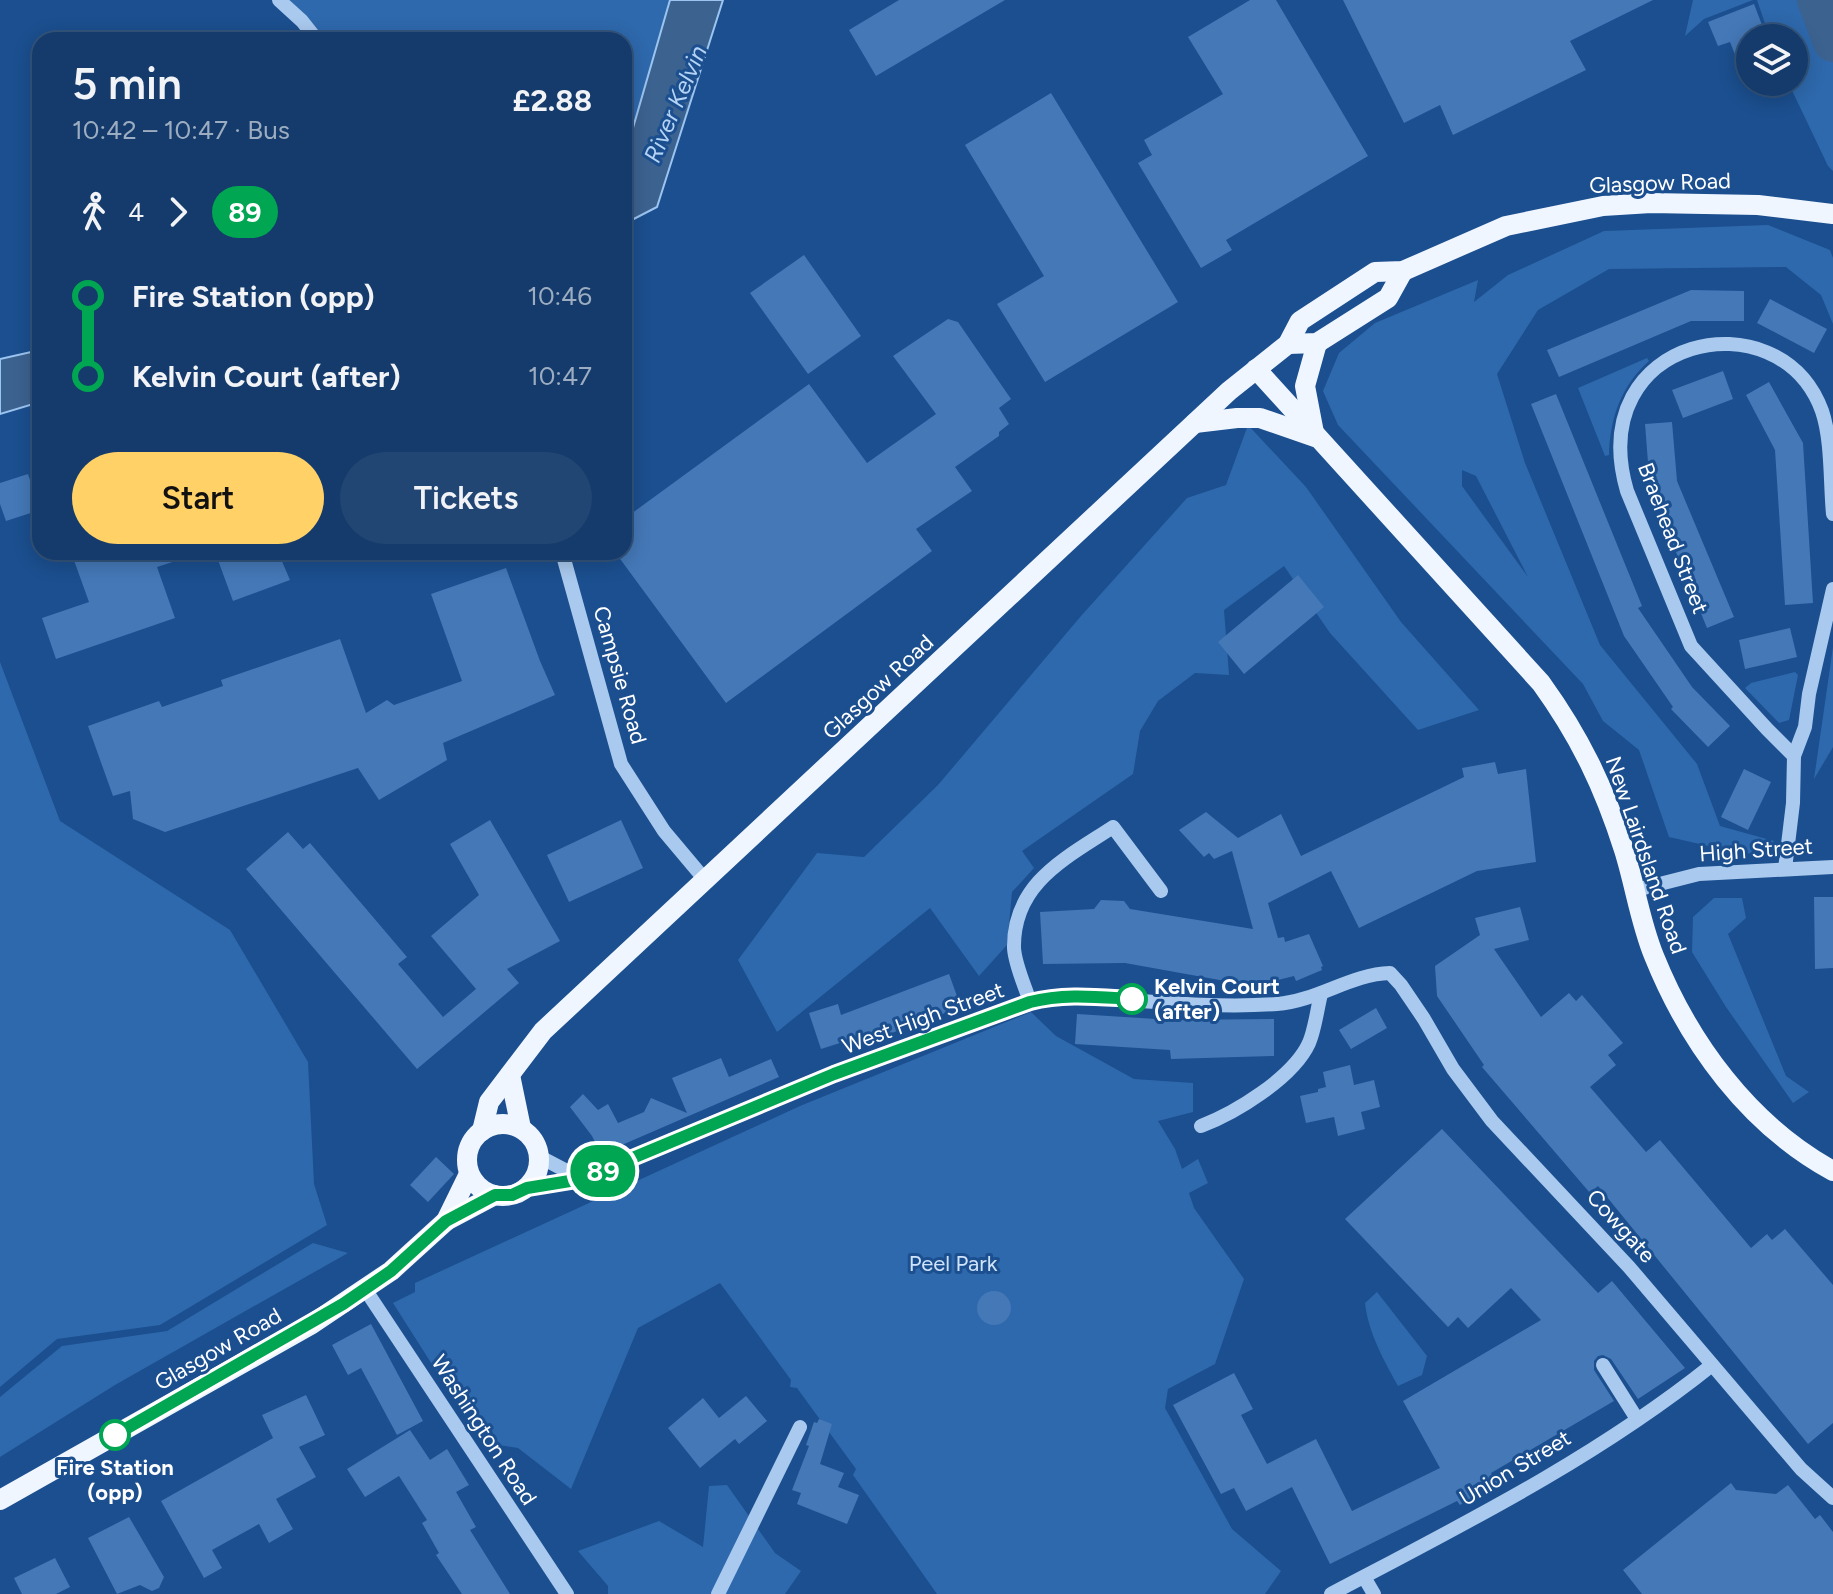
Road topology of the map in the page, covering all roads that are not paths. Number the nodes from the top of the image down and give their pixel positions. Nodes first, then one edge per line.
1 (279, 0) edge
2 (311, 32) edge
3 (1833, 214) edge
4 (1403, 271) junction
5 (1317, 343) junction
6 (1288, 344) junction
7 (1256, 369) junction
8 (1195, 423) junction
9 (1315, 437) junction
10 (1833, 514) edge
11 (564, 560) edge
12 (1833, 589) edge
13 (1794, 756) junction
14 (1833, 867) edge
15 (1785, 869) junction
16 (706, 881) junction
17 (1636, 890) junction
18 (1161, 891) dead end
19 (1390, 973) joint
20 (1321, 994) junction
21 (1030, 1002) junction
22 (510, 1075) junction
23 (1201, 1126) dead end
24 (521, 1128) junction
25 (482, 1131) junction
26 (540, 1157) junction
27 (1833, 1171) edge
28 (469, 1174) junction
29 (582, 1179) junction
30 (527, 1188) junction
31 (495, 1195) junction
32 (446, 1221) junction
33 (365, 1289) junction
34 (1603, 1365) dead end
35 (1712, 1365) junction
36 (1637, 1419) junction
37 (800, 1427) dead end
38 (1833, 1498) edge
39 (0, 1500) edge
40 (1364, 1577) junction
41 (567, 1594) edge
42 (718, 1594) edge
43 (1331, 1594) edge
44 (1374, 1594) edge

1 - 2 street
3 - 4 main road, Glasgow Road
4 - 5 main road
4 - 6 main road, Glasgow Road
5 - 6 main road
5 - 9 main road
6 - 7 main road, Glasgow Road
7 - 8 main road, Glasgow Road
7 - 9 main road, New Lairdsland Road
8 - 9 main road
8 - 16 main road, Glasgow Road
9 - 17 main road, New Lairdsland Road
10 - 13 street, Braehead Street
11 - 16 street, Campsie Road
12 - 13 street
13 - 15 street
14 - 15 street, High Street
15 - 17 street, High Street
16 - 22 main road, Glasgow Road
17 - 27 main road, New Lairdsland Road
18 - 21 street
19 - 20 street, West High Street
19 - 35 street, Cowgate
20 - 21 street, West High Street
20 - 23 street
21 - 29 street, West High Street
22 - 24 main road
22 - 25 main road, Glasgow Road
24 - 25 main road
24 - 26 main road
25 - 28 main road
26 - 29 street
26 - 30 main road
28 - 31 main road
28 - 32 main road, Glasgow Road
29 - 30 street, West High Street
30 - 31 main road
31 - 32 main road, Glasgow Road
32 - 33 main road, Glasgow Road
33 - 39 main road, Glasgow Road
33 - 41 street, Washington Road
34 - 36 street
35 - 36 street, Union Street
35 - 38 street, Cowgate
36 - 40 street, Union Street
37 - 42 street
40 - 43 street, Union Street
40 - 44 street

